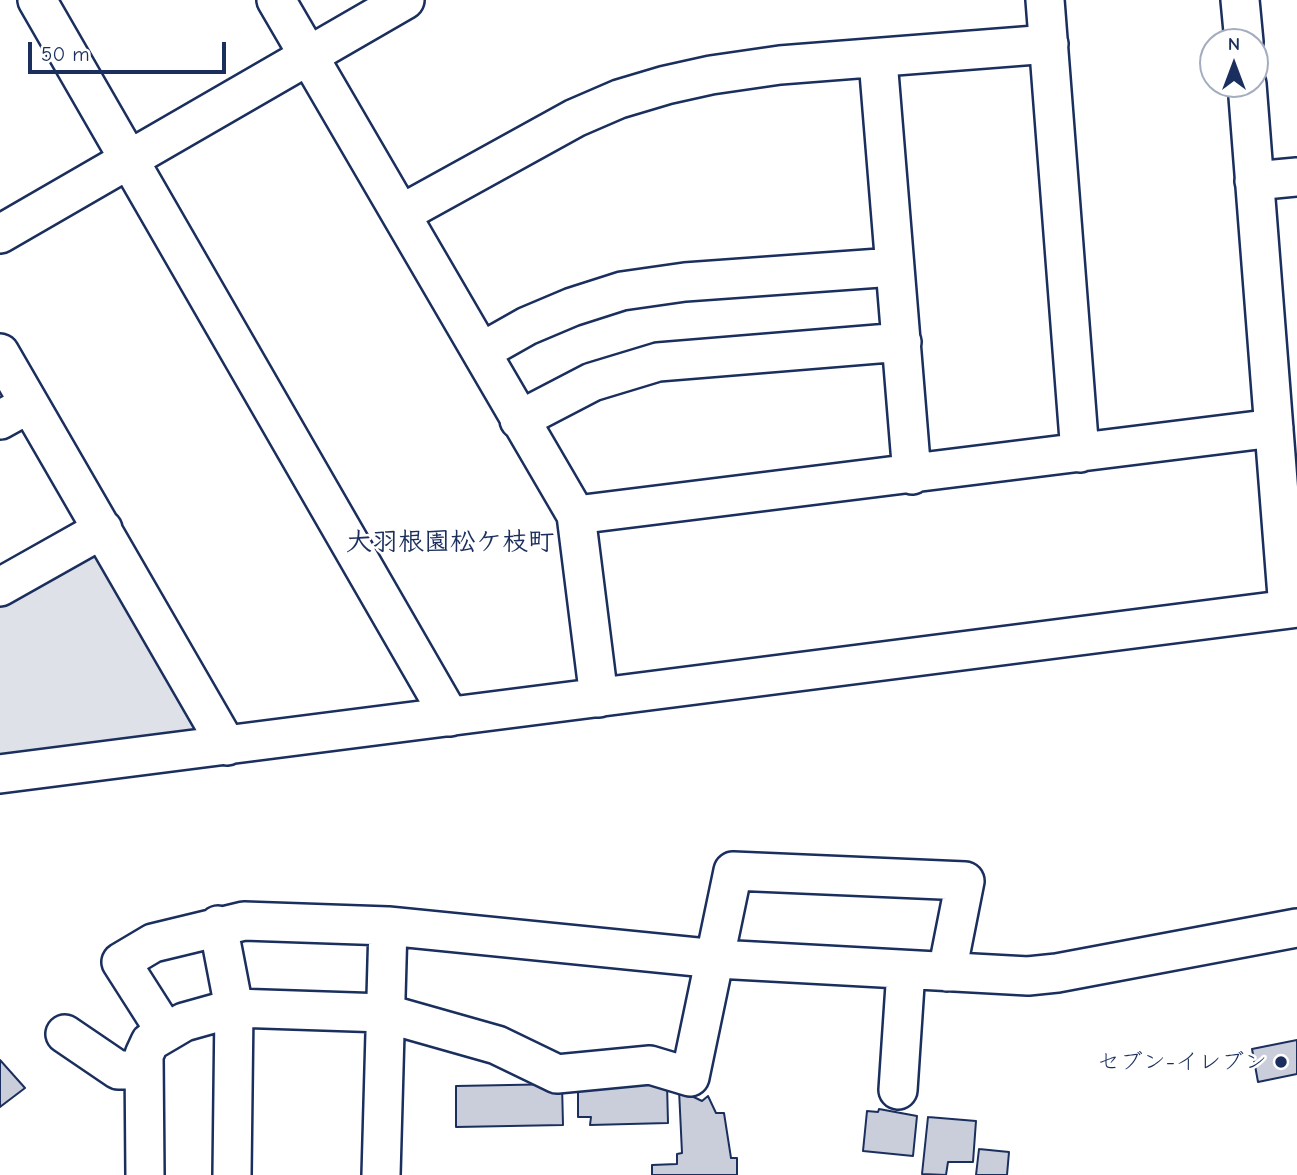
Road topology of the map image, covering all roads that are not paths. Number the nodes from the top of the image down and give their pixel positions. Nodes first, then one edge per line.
1 (37, 0) edge
2 (276, 0) edge
3 (405, 0) edge
4 (1045, 0) edge
5 (1240, 0) edge
6 (1243, 28) edge
7 (1049, 44) junction
8 (308, 55) junction
9 (878, 60) junction
10 (1248, 98) edge
11 (129, 160) junction
12 (1297, 177) edge
13 (1254, 181) junction
14 (401, 214) junction
15 (0, 234) edge
16 (894, 267) junction
17 (902, 342) junction
18 (481, 352) junction
19 (0, 353) edge
20 (14, 412) edge
21 (519, 420) junction
22 (1274, 428) junction
23 (1080, 453) junction
24 (912, 475) junction
25 (576, 515) junction
26 (103, 529) junction
27 (0, 587) edge
28 (1293, 609) edge
29 (599, 698) junction
30 (450, 717) junction
31 (227, 746) junction
32 (0, 774) edge
33 (218, 925) junction
34 (388, 926) junction
35 (1297, 928) edge
36 (717, 959) junction
37 (906, 970) junction
38 (947, 972) junction
39 (233, 1008) junction
40 (384, 1013) junction
41 (165, 1031) junction
42 (65, 1034) dead end
43 (144, 1070) junction
44 (898, 1090) dead end
45 (145, 1175) edge
46 (232, 1175) edge
47 (381, 1175) edge

1 - 11 street
2 - 8 street
3 - 8 street
4 - 7 street
5 - 6 street
7 - 9 street
7 - 23 street
8 - 11 street
8 - 14 street
9 - 14 street
9 - 16 street
10 - 13 street
11 - 15 street
11 - 30 street
12 - 13 street
13 - 22 street
14 - 18 street
16 - 17 street
16 - 18 street
17 - 21 street
17 - 24 street
18 - 21 street
19 - 20 street
20 - 26 street
21 - 25 street
22 - 23 street
22 - 28 street
23 - 24 street
24 - 25 street
25 - 29 street
26 - 27 street
26 - 31 street
28 - 29 street
29 - 30 street
30 - 31 street
31 - 32 street
33 - 34 street
33 - 39 street
33 - 41 street
34 - 36 street
34 - 40 street
35 - 38 street
36 - 37 street
36 - 38 street
36 - 40 street
37 - 38 street
37 - 44 street
39 - 40 street
39 - 41 street
39 - 46 street
40 - 47 street
41 - 43 street
42 - 43 street
43 - 45 street

